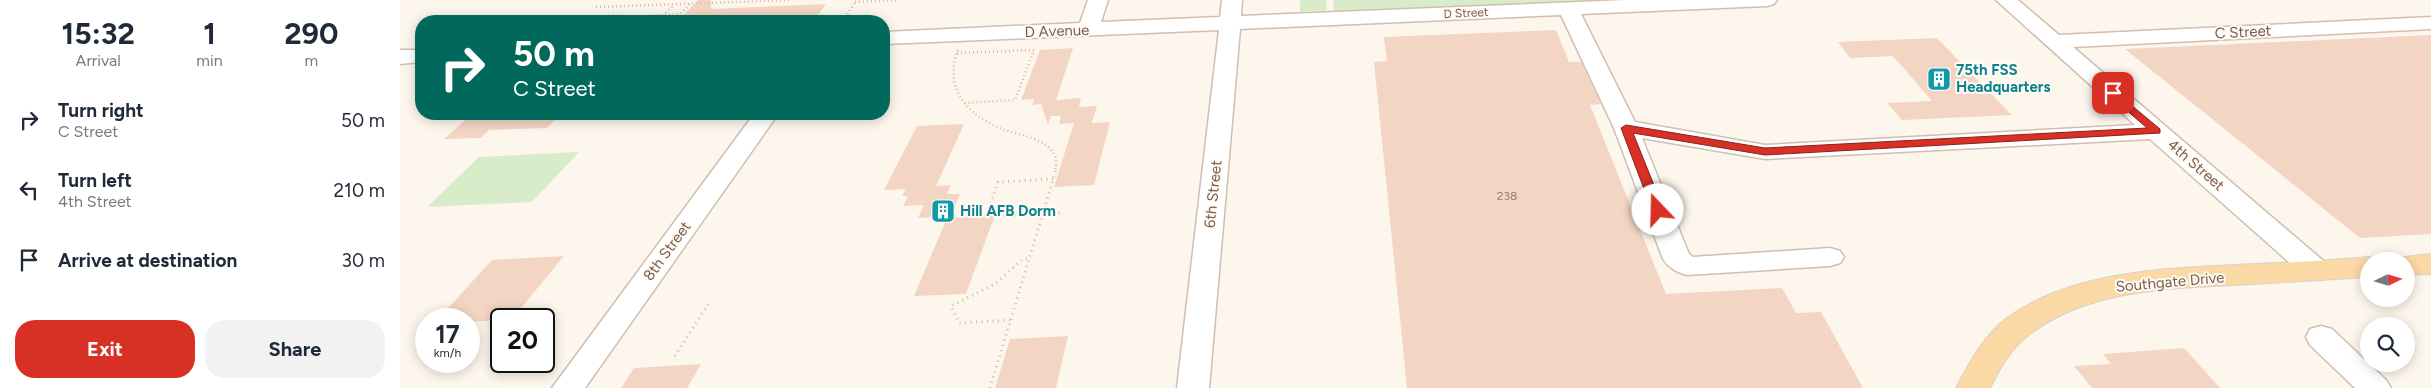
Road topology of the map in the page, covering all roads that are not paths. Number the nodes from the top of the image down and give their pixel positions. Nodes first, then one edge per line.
1 (1098, 0) edge
2 (1767, 0) edge
3 (2006, 0) edge
4 (1568, 8) junction
5 (1231, 12) edge
6 (2431, 23) edge
7 (1088, 30) junction
8 (890, 38) edge
9 (2054, 42) junction
10 (415, 56) edge
11 (400, 57) edge
12 (762, 120) edge
13 (1626, 128) junction
14 (2156, 131) junction
15 (1830, 257) dead end
16 (2431, 264) edge
17 (2415, 265) edge
18 (2360, 269) edge
19 (2317, 271) junction
20 (2321, 337) dead end
21 (568, 388) edge
22 (1193, 388) edge
23 (1973, 388) edge
24 (2375, 388) edge

1 - 7 lane
2 - 4 lane, D Street
3 - 9 lane, 4th Street
4 - 5 lane, D Street
4 - 13 lane
5 - 7 lane, D Avenue
5 - 22 lane, 6th Street
6 - 9 lane, C Street
7 - 8 lane, D Avenue
9 - 14 lane, 4th Street
10 - 11 lane
12 - 21 lane, 8th Street
13 - 14 lane
13 - 15 lane
14 - 19 lane, 4th Street
16 - 17 main road
18 - 19 main road, Southgate Drive
19 - 23 main road, Southgate Drive
20 - 24 lane

